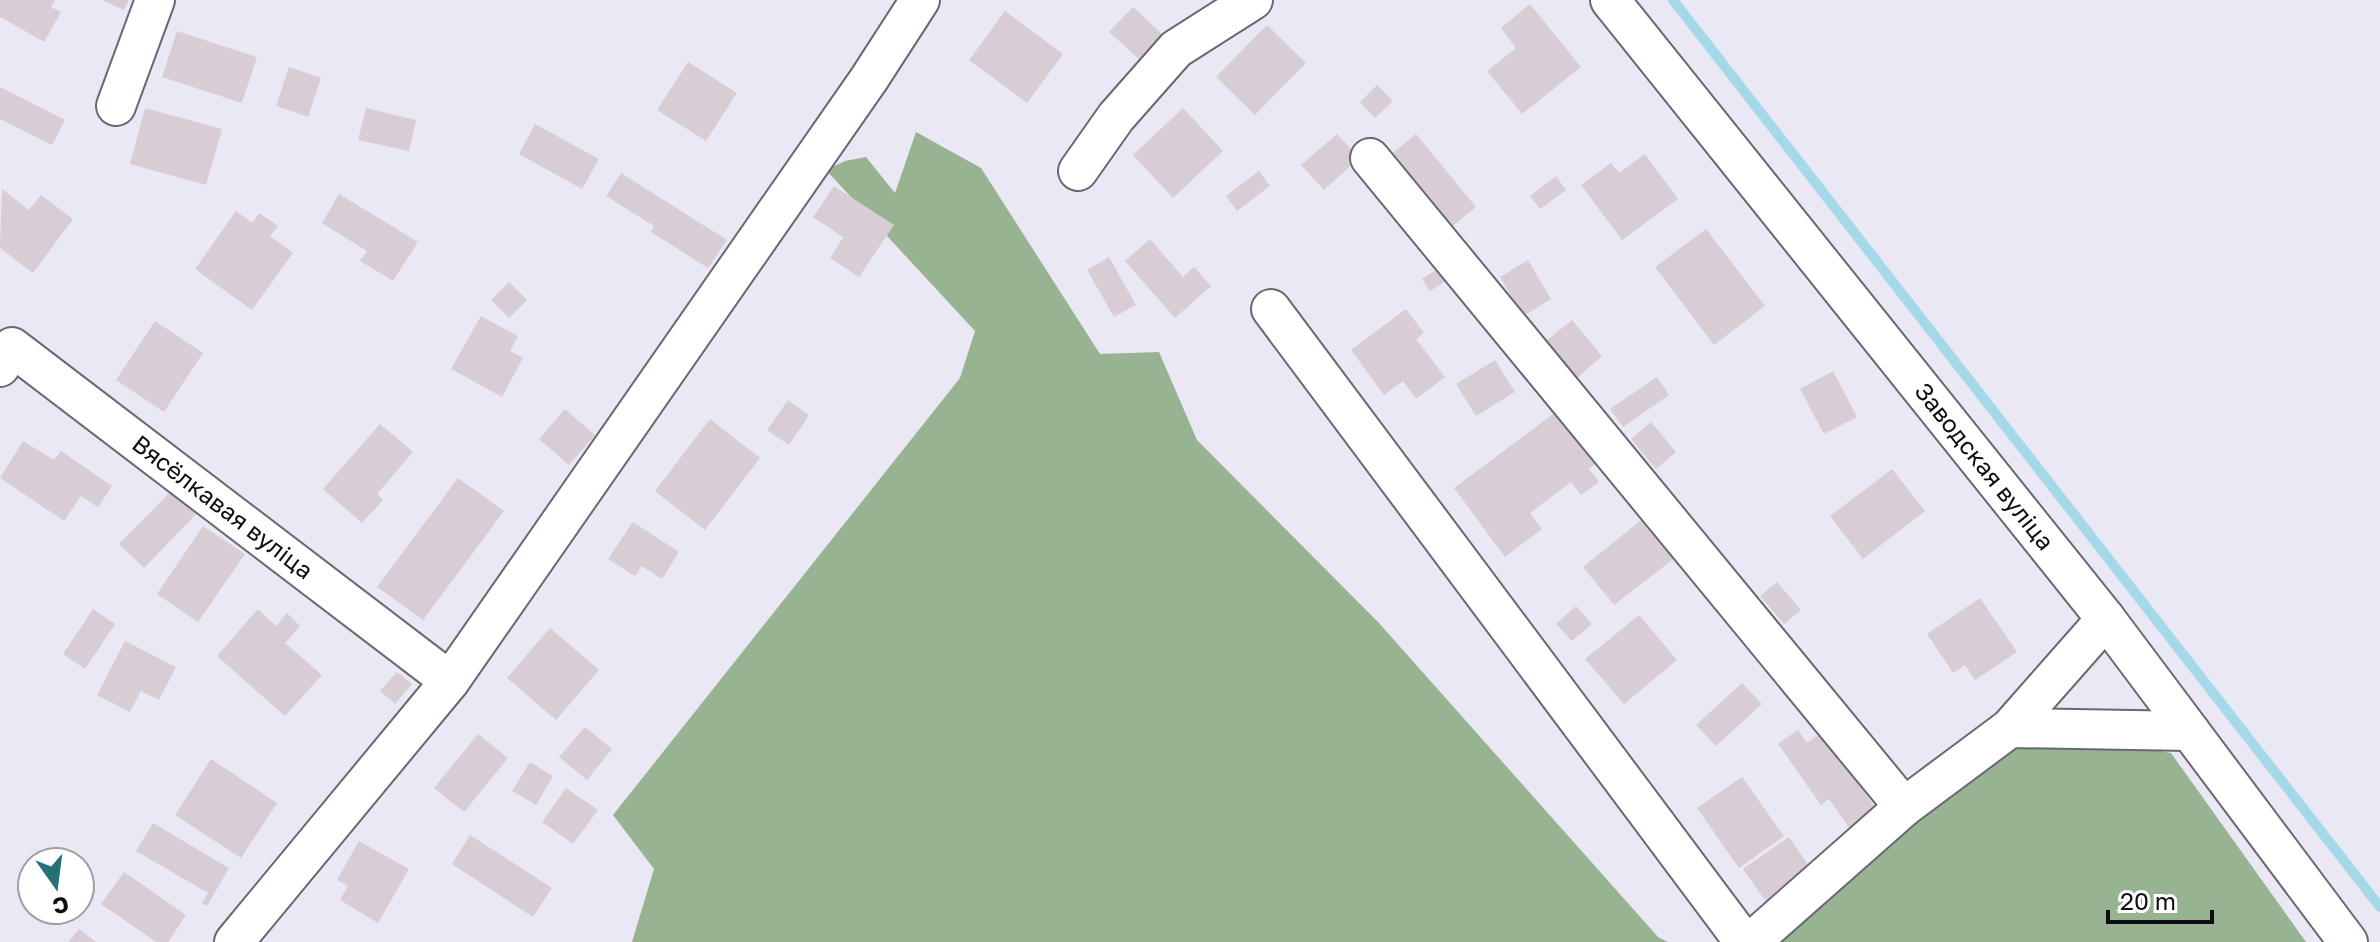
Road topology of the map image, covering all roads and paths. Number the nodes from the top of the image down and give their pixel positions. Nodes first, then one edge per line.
1 (155, 0) edge
2 (920, 0) edge
3 (1253, 0) edge
4 (1610, 0) edge
5 (116, 106) dead end
6 (1370, 158) dead end
7 (1078, 171) dead end
8 (1271, 309) dead end
9 (0, 367) edge
10 (2106, 619) junction
11 (450, 681) junction
12 (2010, 728) junction
13 (2190, 731) junction
14 (1904, 807) junction
15 (234, 942) edge
16 (1744, 942) edge
17 (1751, 942) edge
18 (2348, 942) edge

1 - 5 street
2 - 11 street
3 - 7 street
4 - 10 street, Заводская вуліца
6 - 14 street
8 - 16 street
9 - 11 street, Вясёлкавая вуліца
10 - 12 street
10 - 13 street, Заводская вуліца
11 - 15 street
12 - 13 street
12 - 14 street
13 - 18 street, Заводская вуліца
14 - 17 street

